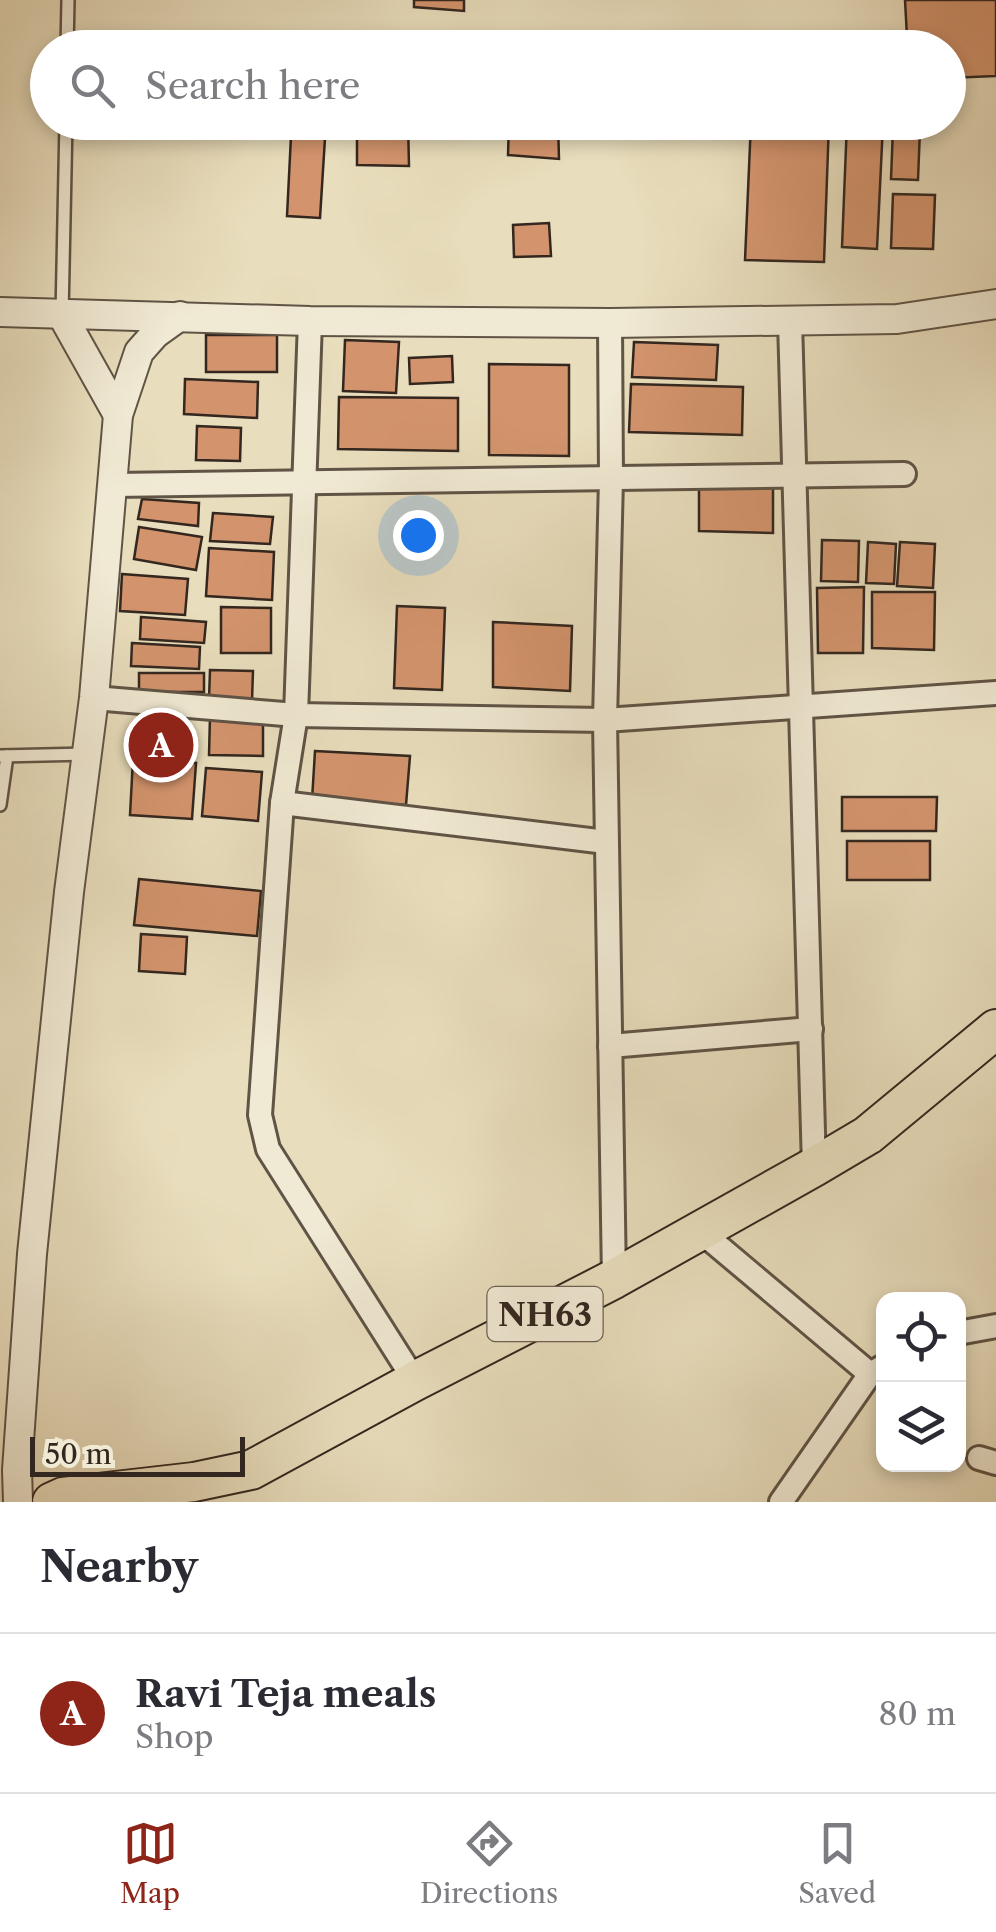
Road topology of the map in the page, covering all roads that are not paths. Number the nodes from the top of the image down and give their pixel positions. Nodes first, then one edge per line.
1 (68, 0) edge
2 (67, 30) edge
3 (66, 140) edge
4 (996, 304) edge
5 (0, 312) edge
6 (62, 315) junction
7 (180, 316) junction
8 (310, 321) junction
9 (790, 321) junction
10 (610, 323) junction
11 (118, 415) junction
12 (904, 474) dead end
13 (795, 476) junction
14 (612, 479) junction
15 (114, 485) junction
16 (306, 485) junction
17 (996, 693) edge
18 (94, 698) junction
19 (802, 704) junction
20 (296, 715) junction
21 (605, 720) junction
22 (87, 754) junction
23 (3, 756) edge
24 (282, 803) junction
25 (0, 805) edge
26 (606, 842) junction
27 (811, 1028) junction
28 (996, 1029) edge
29 (610, 1046) junction
30 (814, 1167) junction
31 (698, 1230) junction
32 (614, 1279) junction
33 (996, 1326) edge
34 (966, 1332) edge
35 (876, 1369) edge
36 (876, 1371) edge
37 (414, 1381) junction
38 (8, 1468) edge
39 (18, 1502) edge
40 (52, 1502) edge
41 (781, 1502) edge

1 - 2 lane
3 - 6 lane
4 - 9 street
5 - 6 street
6 - 7 street
6 - 11 street
7 - 8 street
7 - 11 street
8 - 10 street
8 - 16 street
9 - 10 street
9 - 13 street
10 - 14 street
11 - 15 street
12 - 13 street
13 - 14 street
13 - 19 street
14 - 16 street
14 - 21 street
15 - 16 street
15 - 18 street
16 - 20 street
17 - 19 street
18 - 20 street
18 - 22 street
19 - 21 street
19 - 27 street
20 - 21 street
20 - 24 street
21 - 26 street
22 - 23 lane
22 - 38 street
23 - 25 lane
24 - 26 street
24 - 37 street
26 - 29 street
27 - 29 street
27 - 30 street
28 - 30 highway, NH63
29 - 32 street
30 - 31 highway, NH63
31 - 32 highway, NH63
31 - 35 street
32 - 37 highway, NH63
33 - 34 street
36 - 41 street
37 - 40 highway, NH63
38 - 39 street

